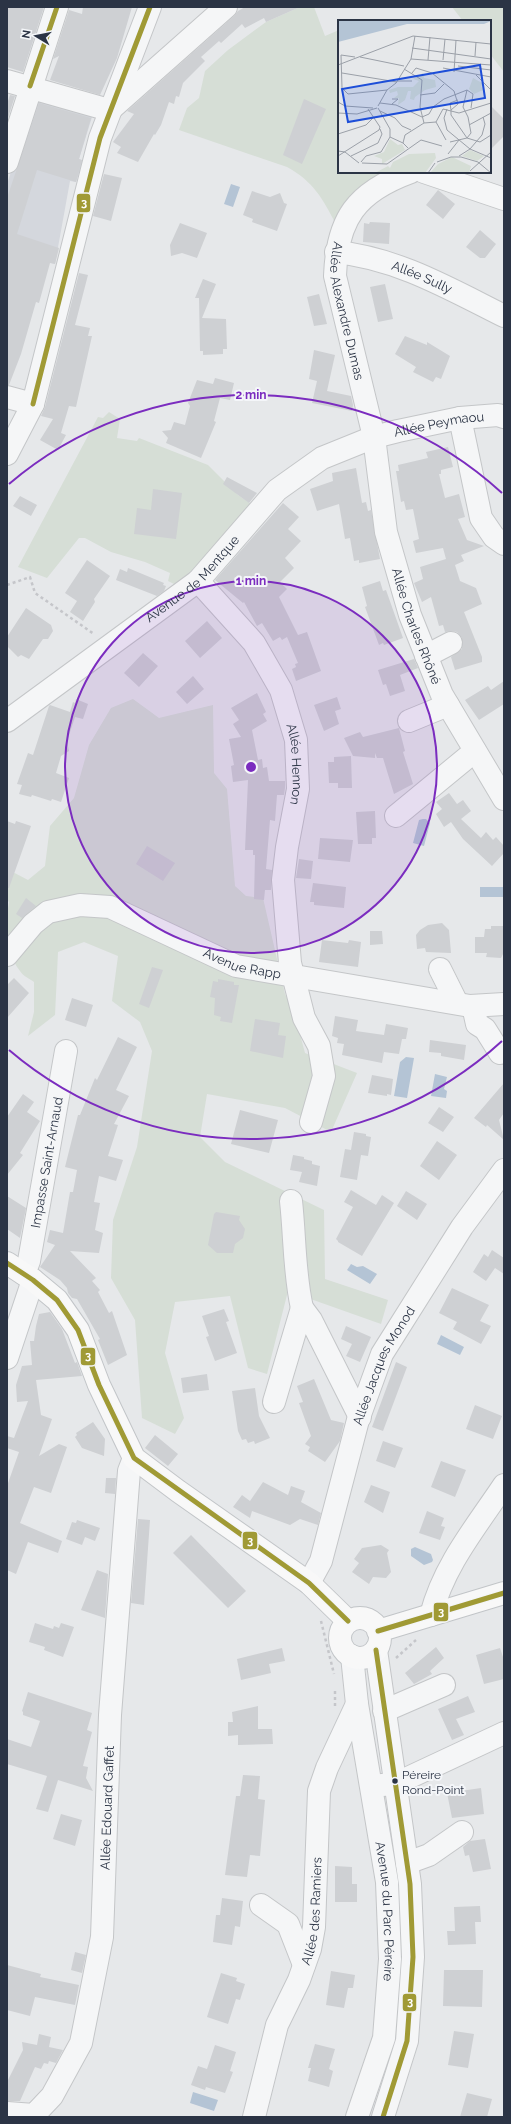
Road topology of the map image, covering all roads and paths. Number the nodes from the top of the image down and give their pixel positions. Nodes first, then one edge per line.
1 (57, 7) edge
2 (150, 7) edge
3 (226, 7) edge
4 (133, 50) junction
5 (162, 64) junction
6 (7, 82) edge
7 (30, 86) junction
8 (109, 110) junction
9 (7, 162) edge
10 (408, 173) edge
11 (427, 173) edge
12 (504, 199) edge
13 (336, 252) junction
14 (504, 316) edge
15 (7, 397) edge
16 (33, 404) junction
17 (504, 417) edge
18 (460, 418) junction
19 (374, 437) junction
20 (7, 454) edge
21 (504, 544) edge
22 (198, 581) junction
23 (7, 585) edge
24 (451, 643) dead end
25 (111, 646) junction
26 (426, 656) junction
27 (448, 705) junction
28 (7, 721) edge
29 (409, 721) dead end
30 (475, 751) junction
31 (504, 799) edge
32 (396, 816) dead end
33 (7, 955) edge
34 (440, 969) dead end
35 (293, 976) junction
36 (465, 1005) junction
37 (503, 1007) edge
38 (66, 1051) dead end
39 (500, 1054) dead end
40 (311, 1122) dead end
41 (504, 1170) edge
42 (291, 1201) dead end
43 (21, 1272) edge
44 (302, 1308) junction
45 (7, 1358) edge
46 (274, 1402) dead end
47 (360, 1417) junction
48 (134, 1458) junction
49 (504, 1485) edge
50 (309, 1583) junction
51 (504, 1594) edge
52 (431, 1615) junction
53 (320, 1619) dead end
54 (348, 1621) junction
55 (377, 1640) junction
56 (352, 1656) junction
57 (444, 1685) dead end
58 (357, 1704) junction
59 (383, 1706) junction
60 (335, 1712) dead end
61 (504, 1734) edge
62 (395, 1784) junction
63 (371, 1787) junction
64 (462, 1832) dead end
65 (407, 1863) junction
66 (261, 1905) dead end
67 (304, 1965) junction
68 (7, 2114) edge
69 (254, 2117) edge
70 (357, 2117) edge
71 (383, 2117) edge

1 - 7 street
2 - 4 street
3 - 5 street
4 - 5 street
4 - 8 street
5 - 8 street
6 - 7 street
7 - 8 street
7 - 9 street
8 - 16 street
10 - 13 street, Allée Alexandre Dumas
11 - 12 street
13 - 14 street, Allée Sully
13 - 19 street, Allée Alexandre Dumas
15 - 16 street
16 - 20 street
17 - 18 street, Allée Peymaou
18 - 19 street, Allée Peymaou
18 - 21 street
19 - 22 street, Avenue de Mentque
19 - 26 street, Allée Charles Rhôné
22 - 25 street, Avenue de Mentque
22 - 35 street, Allée Hennon
23 - 25 path
24 - 26 street
25 - 28 street, Avenue de Mentque
26 - 27 street, Allée Charles Rhôné
27 - 29 street
27 - 30 street, Allée Charles Rhôné
30 - 31 street, Allée Charles Rhôné
30 - 32 street
33 - 35 street, Avenue Rapp
34 - 36 street
35 - 36 street, Avenue Rapp
35 - 40 street, Allée Hennon
36 - 37 street, Avenue Rapp
36 - 39 street
38 - 43 street, Impasse Saint-Arnaud
41 - 47 street, Allée Jacques Monod
42 - 44 street
43 - 45 street, Impasse Saint-Arnaud
43 - 48 main road
44 - 46 street
44 - 47 street
47 - 50 street, Allée Jacques Monod
48 - 50 main road
48 - 68 street, Allée Edouard Gaffet
49 - 52 street
50 - 54 main road
51 - 52 main road
52 - 55 main road
53 - 60 path
54 - 55 main road
54 - 56 main road
55 - 56 main road
55 - 59 street, Avenue du Parc Péreire
56 - 58 street, Avenue du Parc Péreire
57 - 59 street
58 - 59 street
58 - 63 street, Avenue du Parc Péreire
58 - 67 street, Allée des Ramiers
59 - 62 street, Avenue du Parc Péreire
61 - 62 street
62 - 63 street
62 - 65 street, Avenue du Parc Péreire
63 - 70 street, Avenue du Parc Péreire
64 - 65 street
65 - 71 street, Avenue du Parc Péreire
66 - 67 street
67 - 69 street, Allée des Ramiers

